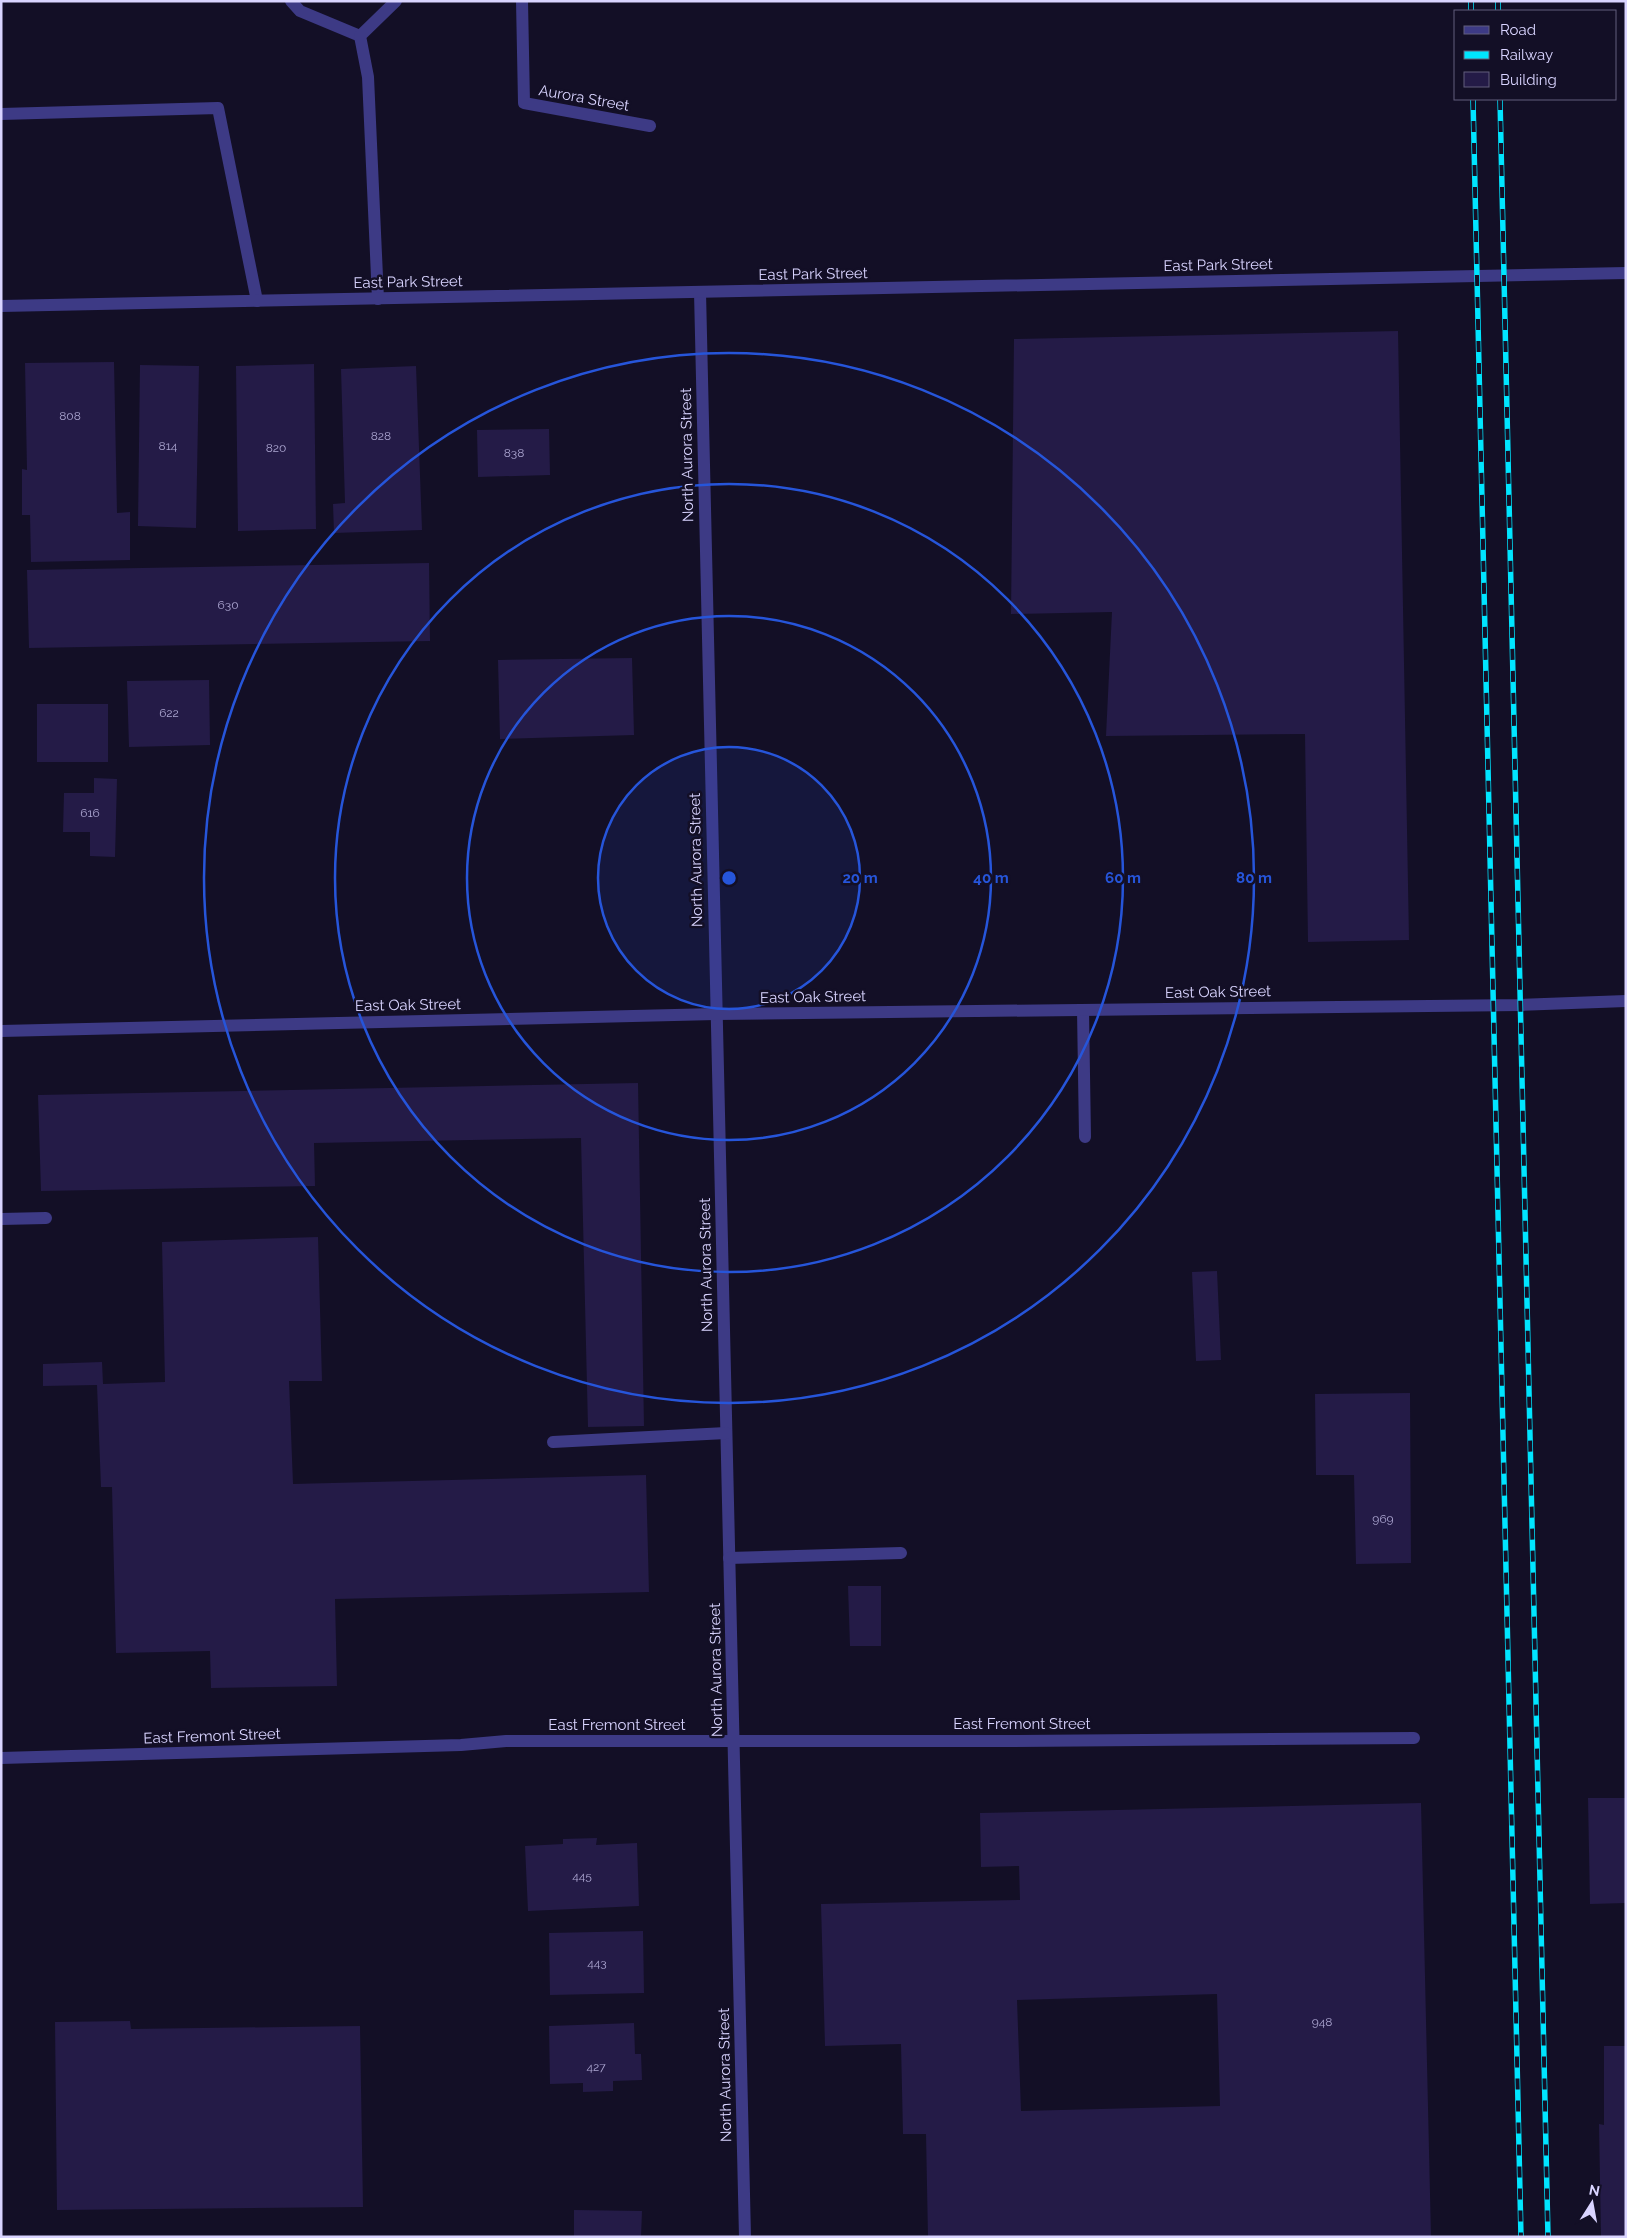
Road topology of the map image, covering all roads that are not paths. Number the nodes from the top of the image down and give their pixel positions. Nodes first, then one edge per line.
1 (291, 1) edge
2 (396, 1) edge
3 (522, 1) edge
4 (360, 36) junction
5 (1, 114) edge
6 (650, 126) dead end
7 (1626, 273) edge
8 (700, 292) junction
9 (378, 299) junction
10 (257, 301) junction
11 (1, 306) edge
12 (1626, 1002) edge
13 (1083, 1010) junction
14 (716, 1014) junction
15 (1, 1031) edge
16 (1085, 1136) dead end
17 (46, 1218) dead end
18 (1, 1219) edge
19 (726, 1433) junction
20 (553, 1442) dead end
21 (901, 1553) dead end
22 (729, 1558) junction
23 (1414, 1738) dead end
24 (734, 1740) junction
25 (1, 1758) edge
26 (745, 2237) edge

1 - 4 street
2 - 4 street
3 - 6 street, Aurora Street
4 - 9 street
5 - 10 street
7 - 8 street, East Park Street
8 - 9 street, East Park Street
8 - 14 street, North Aurora Street
9 - 10 street, East Park Street
10 - 11 street, East Park Street
12 - 13 street, East Oak Street
13 - 14 street, East Oak Street
13 - 16 street
14 - 15 street, East Oak Street
14 - 19 street, North Aurora Street
17 - 18 street
19 - 20 street
19 - 22 street, North Aurora Street
21 - 22 street
22 - 24 street, North Aurora Street
23 - 24 street, East Fremont Street
24 - 25 street, East Fremont Street
24 - 26 street, North Aurora Street

